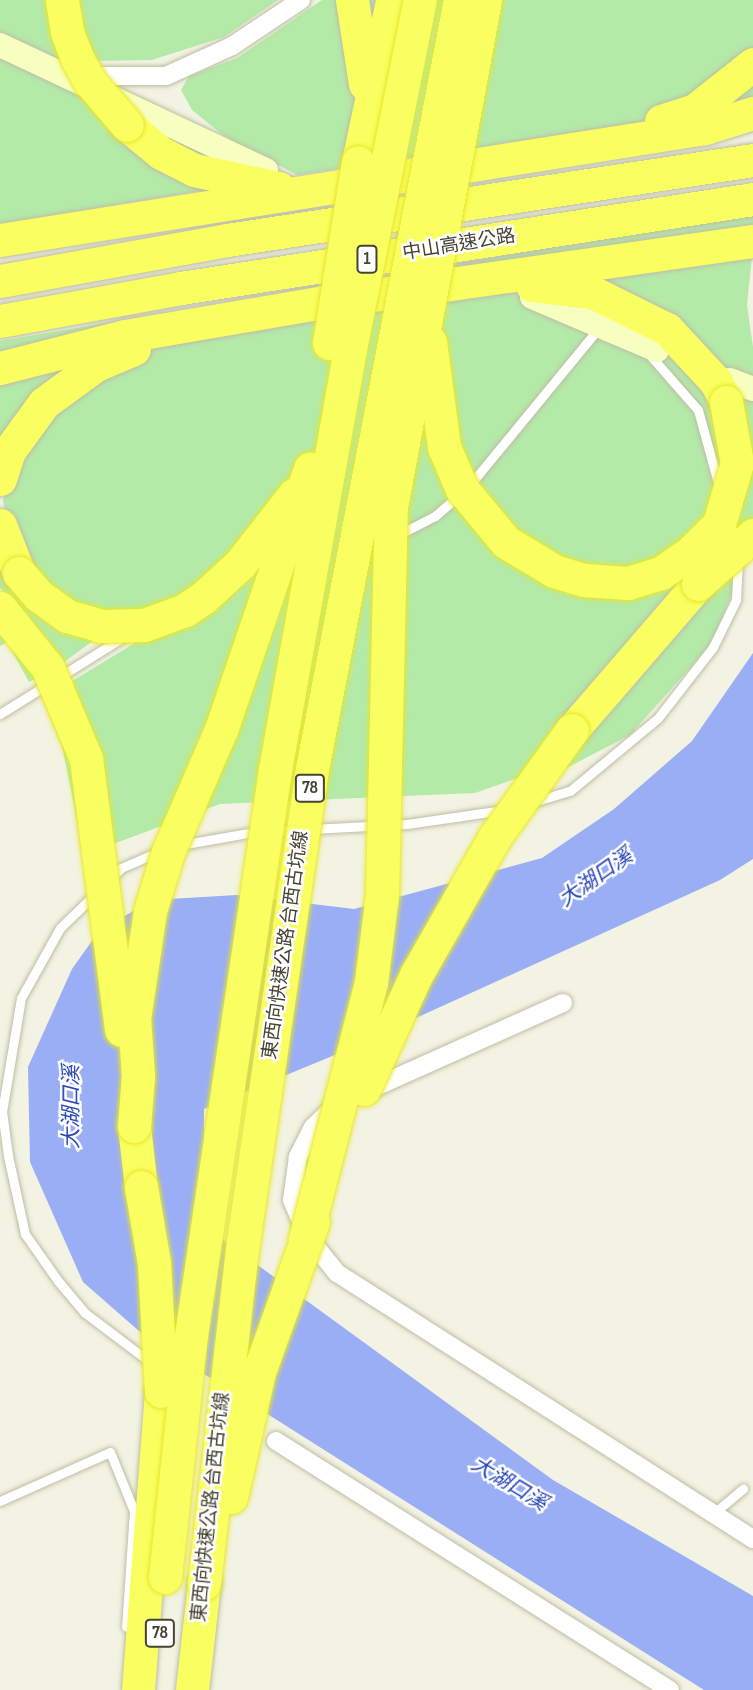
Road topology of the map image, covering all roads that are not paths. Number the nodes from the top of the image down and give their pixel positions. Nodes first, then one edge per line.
1 (62, 0) edge
2 (301, 0) edge
3 (352, 0) edge
4 (392, 0) edge
5 (420, 0) edge
6 (460, 0) edge
7 (485, 0) edge
8 (495, 0) edge
9 (0, 45) edge
10 (753, 64) edge
11 (63, 75) junction
12 (468, 99) junction
13 (753, 113) edge
14 (700, 119) junction
15 (742, 162) edge
16 (351, 174) junction
17 (276, 179) junction
18 (744, 201) edge
19 (0, 240) edge
20 (739, 241) edge
21 (0, 281) edge
22 (470, 282) junction
23 (532, 297) dead end
24 (324, 302) junction
25 (0, 321) edge
26 (428, 322) junction
27 (601, 326) junction
28 (647, 346) joint
29 (0, 368) edge
30 (737, 389) edge
31 (309, 473) junction
32 (0, 479) edge
33 (0, 524) edge
34 (741, 528) edge
35 (378, 538) dead end
36 (326, 539) dead end
37 (340, 539) dead end
38 (367, 539) dead end
39 (0, 608) edge
40 (0, 714) edge
41 (563, 1003) dead end
42 (134, 1126) junction
43 (305, 1240) junction
44 (196, 1391) dead end
45 (208, 1398) dead end
46 (230, 1413) dead end
47 (242, 1420) dead end
48 (253, 1427) dead end
49 (270, 1437) dead end
50 (743, 1489) dead end
51 (0, 1501) edge
52 (714, 1513) junction
53 (753, 1539) edge
54 (209, 1584) junction
55 (126, 1635) dead end
56 (138, 1690) edge
57 (154, 1690) edge
58 (192, 1690) edge
59 (203, 1690) edge
60 (670, 1690) edge

1 - 17 highway, bridge
2 - 11 street
3 - 16 highway
4 - 16 highway
5 - 57 highway, 東西向快速公路 台西古坑線 / 78, bridge
6 - 54 highway, 東西向快速公路 台西古坑線 / 78, bridge
7 - 12 highway, bridge
8 - 12 highway, bridge
9 - 11 street
10 - 14 highway
11 - 17 street
12 - 26 highway, bridge
13 - 14 highway
14 - 16 highway
15 - 21 highway, 中山高速公路 / 1
16 - 17 highway
16 - 19 highway
16 - 31 highway, bridge
18 - 25 highway, 中山高速公路 / 1
20 - 22 highway
22 - 24 highway
22 - 30 highway
23 - 27 street
24 - 29 highway
24 - 32 highway
26 - 30 highway, bridge
26 - 43 highway, bridge
27 - 28 street
27 - 35 lane
28 - 34 lane
31 - 33 highway, bridge
31 - 42 highway, bridge
34 - 43 highway, bridge
34 - 44 lane
36 - 40 lane
37 - 38 lane
39 - 42 highway, bridge
41 - 52 street
42 - 56 highway, bridge
43 - 54 highway, bridge
45 - 46 lane
47 - 48 lane
49 - 60 street
50 - 52 lane
51 - 55 lane
52 - 53 street
54 - 58 highway, 東西向快速公路 台西古坑線 / 78
54 - 59 highway

